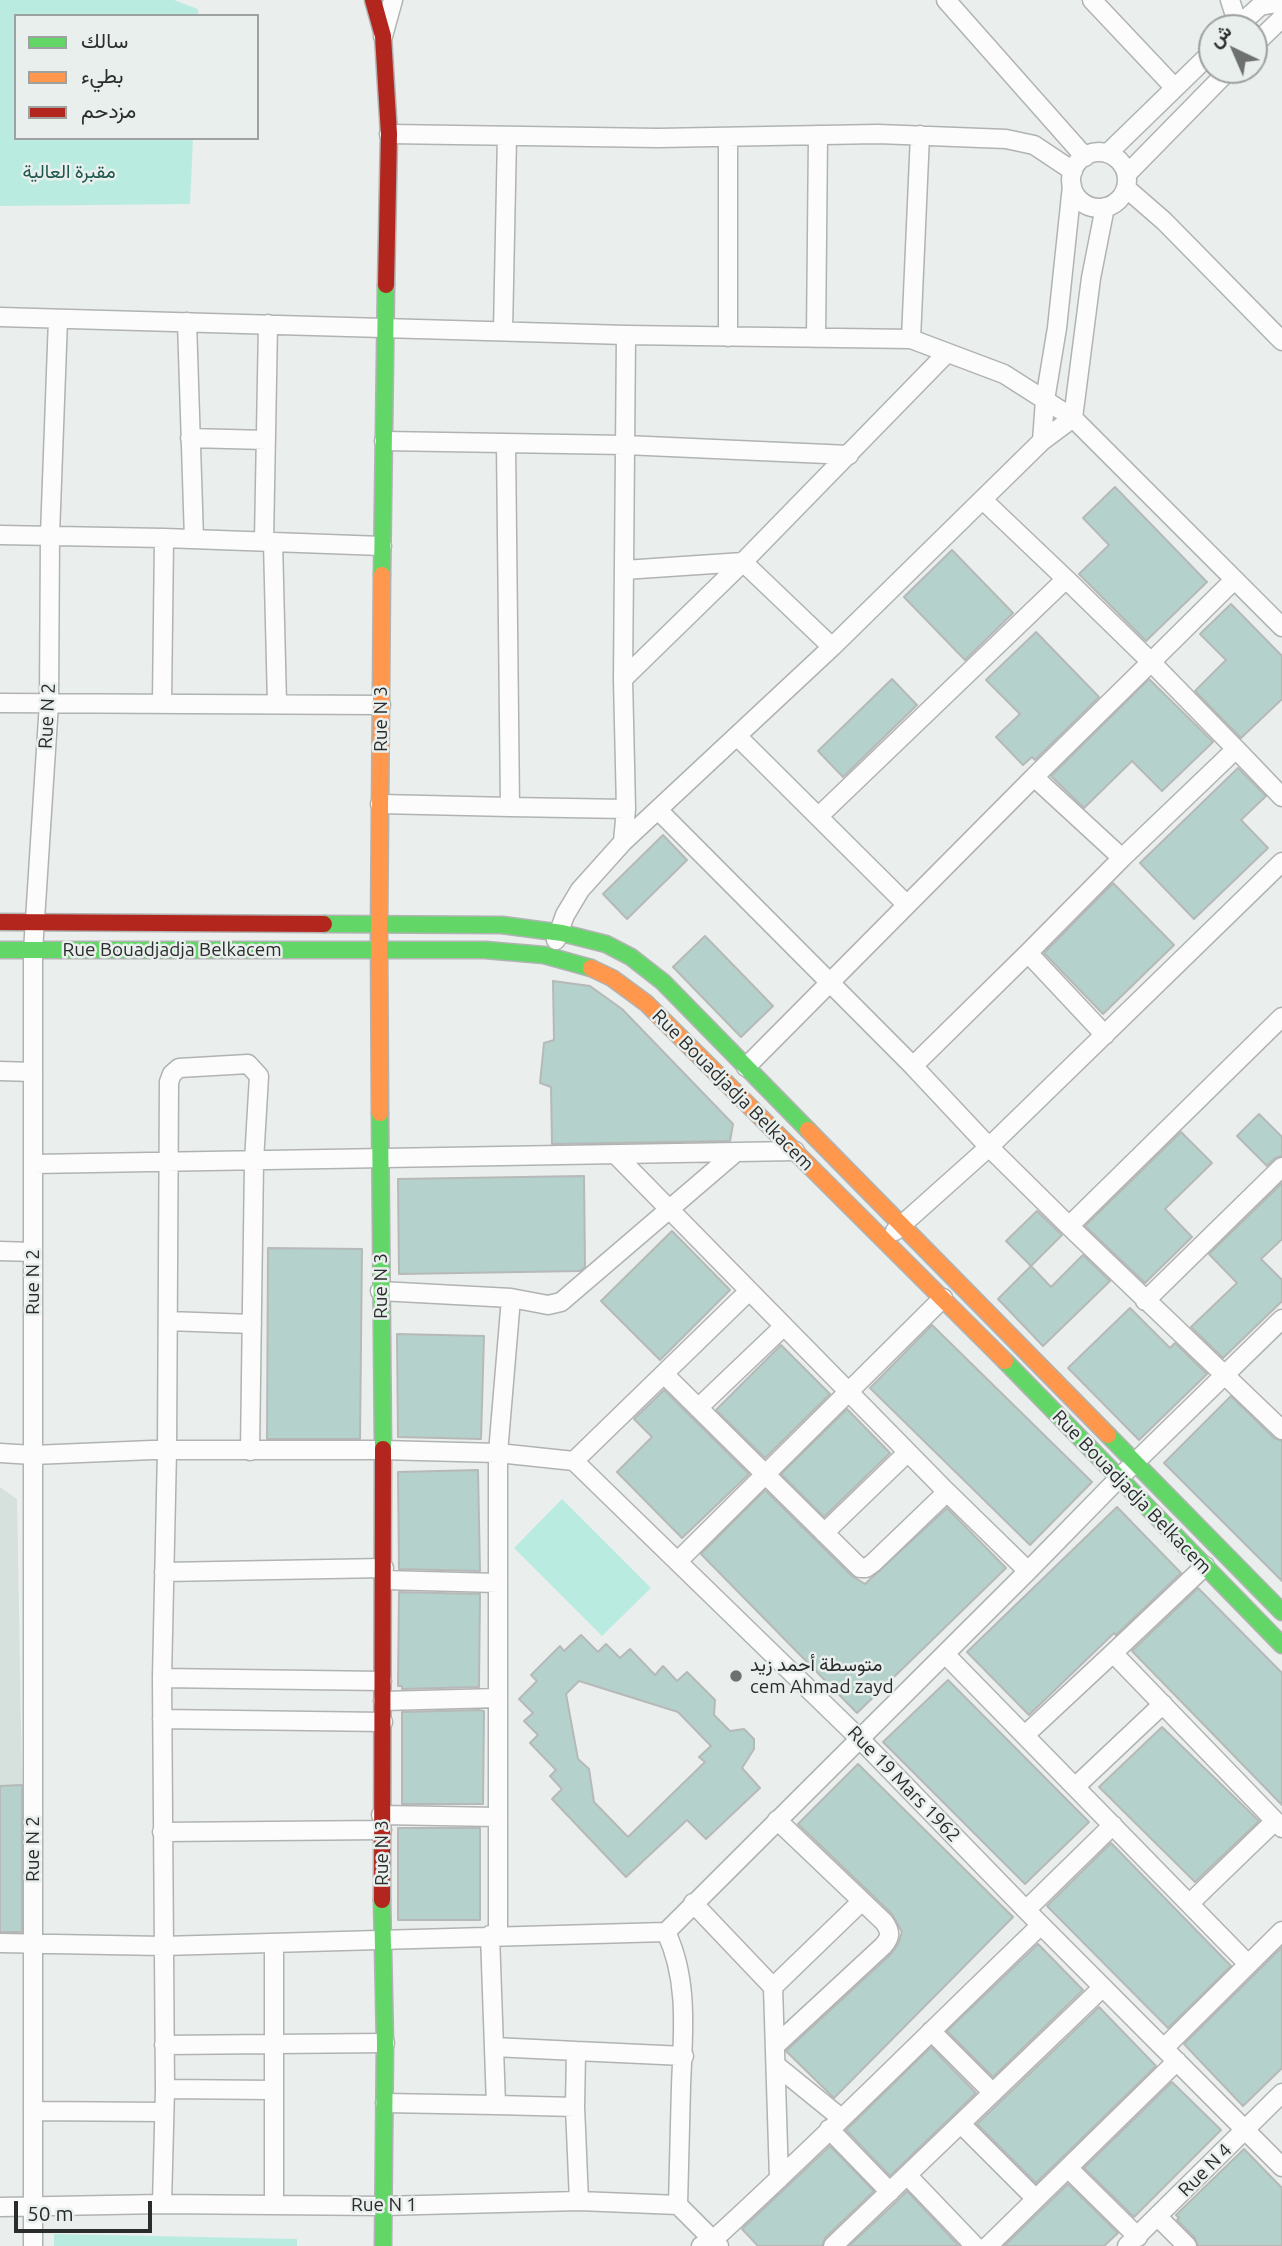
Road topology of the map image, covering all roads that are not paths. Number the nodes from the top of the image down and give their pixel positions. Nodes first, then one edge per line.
1 (373, 0) edge
2 (393, 0) edge
3 (946, 0) edge
4 (1092, 0) edge
5 (1282, 2) edge
6 (1259, 3) edge
7 (1279, 22) edge
8 (383, 36) junction
9 (1198, 66) edge
10 (1216, 84) edge
11 (1175, 88) junction
12 (389, 134) junction
13 (818, 135) junction
14 (920, 135) junction
15 (507, 136) junction
16 (728, 137) junction
17 (1108, 153) junction
18 (1085, 157) junction
19 (1072, 178) junction
20 (1127, 181) junction
21 (1105, 207) junction
22 (0, 317) edge
23 (58, 319) junction
24 (187, 322) junction
25 (268, 324) junction
26 (387, 327) junction
27 (503, 331) junction
28 (626, 335) junction
29 (728, 337) junction
30 (816, 338) junction
31 (911, 339) junction
32 (1282, 341) edge
33 (947, 353) junction
34 (1045, 400) junction
35 (1073, 418) junction
36 (190, 438) junction
37 (266, 440) junction
38 (1042, 441) junction
39 (384, 442) junction
40 (506, 444) junction
41 (625, 446) junction
42 (849, 455) junction
43 (984, 500) junction
44 (0, 535) edge
45 (50, 536) junction
46 (164, 538) junction
47 (194, 539) junction
48 (269, 542) junction
49 (382, 546) junction
50 (743, 562) junction
51 (624, 570) junction
52 (1066, 579) junction
53 (1234, 580) junction
54 (1282, 627) edge
55 (832, 647) junction
56 (1151, 663) junction
57 (623, 679) junction
58 (0, 703) edge
59 (162, 703) junction
60 (49, 704) junction
61 (277, 704) junction
62 (381, 705) junction
63 (738, 737) junction
64 (1236, 749) junction
65 (1034, 777) junction
66 (1282, 797) edge
67 (380, 804) junction
68 (510, 807) junction
69 (626, 809) junction
70 (658, 810) junction
71 (819, 816) junction
72 (623, 842) junction
73 (1122, 858) junction
74 (1282, 862) edge
75 (906, 904) junction
76 (0, 922) edge
77 (33, 922) junction
78 (379, 925) junction
79 (558, 932) junction
80 (379, 949) junction
81 (0, 950) edge
82 (33, 951) junction
83 (1028, 953) junction
84 (552, 957) junction
85 (830, 982) junction
86 (1282, 1017) edge
87 (1105, 1035) junction
88 (914, 1066) junction
89 (746, 1067) junction
90 (0, 1071) edge
91 (33, 1072) junction
92 (989, 1147) junction
93 (795, 1151) junction
94 (735, 1153) junction
95 (617, 1156) junction
96 (381, 1159) junction
97 (254, 1161) junction
98 (168, 1162) junction
99 (33, 1164) junction
100 (1282, 1167) edge
101 (668, 1210) junction
102 (901, 1225) junction
103 (1069, 1226) junction
104 (885, 1241) junction
105 (0, 1251) edge
106 (33, 1252) junction
107 (380, 1291) junction
108 (748, 1292) junction
109 (511, 1298) junction
110 (943, 1298) junction
111 (1146, 1301) junction
112 (1282, 1319) edge
113 (167, 1321) junction
114 (252, 1324) junction
115 (783, 1327) junction
116 (664, 1374) junction
117 (1224, 1375) junction
118 (847, 1392) junction
119 (698, 1408) junction
120 (1282, 1430) edge
121 (167, 1450) junction
122 (382, 1450) junction
123 (250, 1451) junction
124 (0, 1453) edge
125 (498, 1453) junction
126 (907, 1453) junction
127 (33, 1455) junction
128 (574, 1461) junction
129 (1135, 1462) junction
130 (764, 1473) junction
131 (1118, 1479) junction
132 (947, 1492) junction
133 (824, 1533) junction
134 (678, 1561) junction
135 (1205, 1566) junction
136 (1028, 1571) junction
137 (163, 1572) junction
138 (384, 1574) junction
139 (498, 1583) junction
140 (1282, 1612) edge
141 (1282, 1645) edge
142 (1113, 1653) junction
143 (945, 1654) junction
144 (162, 1678) junction
145 (382, 1681) junction
146 (498, 1698) junction
147 (383, 1702) junction
148 (1163, 1704) junction
149 (162, 1720) junction
150 (383, 1722) junction
151 (1025, 1735) junction
152 (860, 1739) junction
153 (1075, 1787) junction
154 (498, 1817) junction
155 (777, 1820) junction
156 (381, 1823) junction
157 (1278, 1824) edge
158 (1113, 1825) junction
159 (162, 1832) junction
160 (862, 1901) junction
161 (693, 1903) junction
162 (1190, 1903) junction
163 (1026, 1910) junction
164 (1041, 1925) junction
165 (1282, 1931) edge
166 (666, 1932) junction
167 (494, 1935) junction
168 (382, 1939) junction
169 (0, 1943) edge
170 (33, 1943) junction
171 (274, 1943) junction
172 (163, 1946) junction
173 (1248, 1964) junction
174 (773, 1987) junction
175 (1103, 1987) junction
176 (931, 2031) junction
177 (272, 2043) junction
178 (385, 2043) junction
179 (164, 2045) junction
180 (776, 2045) junction
181 (494, 2047) junction
182 (576, 2051) junction
183 (1170, 2054) junction
184 (684, 2056) junction
185 (777, 2066) junction
186 (165, 2089) junction
187 (274, 2090) junction
188 (993, 2092) junction
189 (1282, 2092) edge
190 (384, 2103) junction
191 (496, 2105) junction
192 (575, 2107) junction
193 (33, 2111) junction
194 (164, 2112) junction
195 (835, 2123) junction
196 (961, 2124) junction
197 (1245, 2130) junction
198 (1282, 2166) edge
199 (1069, 2169) junction
200 (907, 2175) junction
201 (779, 2179) junction
202 (890, 2192) junction
203 (1036, 2199) junction
204 (579, 2201) junction
205 (162, 2204) junction
206 (274, 2204) junction
207 (678, 2205) junction
208 (382, 2206) junction
209 (0, 2207) edge
210 (33, 2207) junction
211 (1158, 2217) junction
212 (1132, 2241) edge
213 (711, 2244) edge
214 (33, 2246) edge
215 (383, 2246) edge
216 (833, 2246) edge
217 (975, 2246) edge
218 (988, 2246) edge
219 (1187, 2246) edge

1 - 8 street, Rue N 3
2 - 8 street
3 - 18 street
4 - 11 street
5 - 6 street
6 - 7 street
8 - 12 street, Rue N 3
9 - 11 street
10 - 20 street
11 - 17 street
12 - 15 street
12 - 26 street, Rue N 3
13 - 14 street
13 - 16 street
13 - 30 street
14 - 19 street
14 - 31 street
15 - 16 street
15 - 27 street
16 - 29 street
17 - 18 street
17 - 20 street
18 - 19 street
19 - 21 street
19 - 34 street
20 - 21 street
20 - 32 street
21 - 35 street
22 - 23 street
23 - 24 street
23 - 45 street, Rue N 2
24 - 25 street
24 - 36 street
25 - 26 street
25 - 37 street
26 - 27 street
26 - 39 street, Rue N 3
27 - 28 street
28 - 29 street
28 - 41 street
29 - 30 street
30 - 31 street
31 - 33 street
33 - 34 street
33 - 42 street
34 - 35 street
34 - 38 street
35 - 38 street
35 - 53 street
36 - 37 street
36 - 47 street
37 - 48 street
38 - 43 street
39 - 40 street
39 - 49 street, Rue N 3
40 - 41 street
40 - 68 street
41 - 42 street
41 - 51 street
42 - 50 street
43 - 52 street
43 - 55 street
44 - 45 street
45 - 46 street
45 - 60 street, Rue N 2
46 - 47 street
46 - 59 street
47 - 48 street
48 - 49 street
48 - 61 street
49 - 62 street, Rue N 3
50 - 51 street
50 - 55 street
50 - 57 street
51 - 57 street
52 - 56 street
52 - 71 street
53 - 54 street
53 - 56 street
55 - 63 street
56 - 64 street
56 - 65 street
57 - 69 street
58 - 60 street
59 - 60 street
59 - 61 street
60 - 77 street, Rue N 2
61 - 62 street
62 - 67 street, Rue N 3
63 - 70 street
63 - 71 street
64 - 66 street
64 - 73 street
65 - 73 street
65 - 75 street
67 - 68 street
67 - 78 street, Rue N 3
68 - 69 street
69 - 72 street
70 - 72 street
70 - 85 street
71 - 75 street
72 - 79 street
73 - 83 street
74 - 87 street
75 - 85 street
76 - 77 street, Rue Bouadjadja Belkacem
77 - 78 street, Rue Bouadjadja Belkacem
77 - 82 street, Rue N 2
78 - 79 street, Rue Bouadjadja Belkacem
78 - 80 street, Rue N 3
79 - 84 street
79 - 89 street, Rue Bouadjadja Belkacem
80 - 82 street, Rue Bouadjadja Belkacem
80 - 84 street, Rue Bouadjadja Belkacem
80 - 96 street, Rue N 3
81 - 82 street, Rue Bouadjadja Belkacem
82 - 91 street, Rue N 2
83 - 87 street
83 - 88 street
84 - 93 street, Rue Bouadjadja Belkacem
85 - 88 street
85 - 89 street
86 - 103 street
87 - 92 street
88 - 92 street
89 - 102 street, Rue Bouadjadja Belkacem
90 - 91 street
91 - 99 street, Rue N 2
92 - 102 street
92 - 103 street
93 - 94 street
93 - 104 street, Rue Bouadjadja Belkacem
94 - 95 street
94 - 101 street
95 - 96 street
95 - 101 street
96 - 97 street
96 - 107 street, Rue N 3
97 - 98 street
97 - 98 street
97 - 114 street
98 - 99 street
98 - 113 street
99 - 106 street, Rue N 2
100 - 111 street
101 - 108 street
101 - 109 street
102 - 104 street
102 - 129 street, Rue Bouadjadja Belkacem
103 - 111 street
104 - 110 street, Rue Bouadjadja Belkacem
105 - 106 street
106 - 127 street, Rue N 2
107 - 109 street
107 - 122 street, Rue N 3
108 - 115 street
108 - 116 street
109 - 125 street
110 - 118 street
110 - 131 street, Rue Bouadjadja Belkacem
111 - 117 street
112 - 117 street
113 - 114 street
113 - 121 street
114 - 123 street
115 - 118 street
115 - 119 street
116 - 119 street
116 - 128 street
117 - 120 street
117 - 129 street
118 - 126 street
118 - 130 street
119 - 130 street
121 - 123 street
121 - 127 street
121 - 137 street
122 - 123 street
122 - 125 street
122 - 138 street, Rue N 3
124 - 127 street
125 - 128 street
125 - 139 street
126 - 132 street
126 - 133 street
127 - 170 street, Rue N 2
128 - 134 street, Rue 19 Mars 1962
129 - 131 street
129 - 140 street, Rue Bouadjadja Belkacem
130 - 133 street
130 - 134 street
131 - 135 street, Rue Bouadjadja Belkacem
131 - 136 street
132 - 133 street
132 - 136 street
134 - 152 street, Rue 19 Mars 1962
135 - 141 street, Rue Bouadjadja Belkacem
135 - 142 street
136 - 143 street
137 - 138 street
137 - 144 street
138 - 139 street
138 - 145 street, Rue N 3
139 - 146 street
142 - 148 street
142 - 151 street
143 - 151 street
143 - 152 street
144 - 145 street
144 - 149 street
145 - 147 street, Rue N 3
146 - 147 street
146 - 154 street
147 - 150 street, Rue N 3
148 - 153 street
148 - 157 street
149 - 150 street
149 - 159 street
150 - 156 street, Rue N 3
151 - 153 street
152 - 155 street
152 - 163 street, Rue 19 Mars 1962
153 - 158 street
154 - 156 street
154 - 167 street
155 - 160 street
155 - 161 street
156 - 159 street
156 - 168 street, Rue N 3
157 - 162 street
158 - 162 street
158 - 163 street
159 - 172 street
160 - 174 street
160 - 180 street
161 - 166 street
161 - 174 street
162 - 173 street
163 - 164 street, Rue 19 Mars 1962
164 - 175 street, Rue 19 Mars 1962
164 - 176 street
165 - 173 street
166 - 167 street
166 - 184 street
167 - 168 street
167 - 181 street
168 - 171 street
168 - 178 street, Rue N 3
169 - 170 street
170 - 172 street
170 - 193 street, Rue N 2
171 - 172 street
171 - 177 street
172 - 179 street
173 - 183 street
174 - 180 street
175 - 183 street, Rue 19 Mars 1962
175 - 188 street
176 - 188 street
176 - 195 street
177 - 178 street
177 - 179 street
177 - 187 street
178 - 190 street, Rue N 3
179 - 186 street
180 - 185 street
181 - 182 street
181 - 191 street
182 - 184 street
182 - 192 street
183 - 197 street, Rue 19 Mars 1962
183 - 199 street
184 - 207 street
185 - 195 street
185 - 201 street
186 - 187 street
186 - 194 street
187 - 206 street
188 - 196 street
189 - 197 street, Rue N 4
190 - 191 street
190 - 208 street, Rue N 3
191 - 192 street
192 - 204 street
193 - 194 street
193 - 210 street, Rue N 2
194 - 205 street
195 - 201 street
195 - 202 street
196 - 200 street
196 - 203 street
197 - 198 street, Rue 19 Mars 1962
197 - 211 street, Rue N 4
199 - 203 street
199 - 212 street
200 - 202 street
200 - 217 street
201 - 213 street
202 - 216 street
203 - 218 street
204 - 207 street, Rue N 1
204 - 208 street, Rue N 1
205 - 206 street, Rue N 1
205 - 210 street, Rue N 1
206 - 208 street, Rue N 1
207 - 213 street
208 - 215 street, Rue N 3
209 - 210 street, Rue N 1
210 - 214 street, Rue N 2
211 - 212 street, Rue N 4
211 - 219 street

